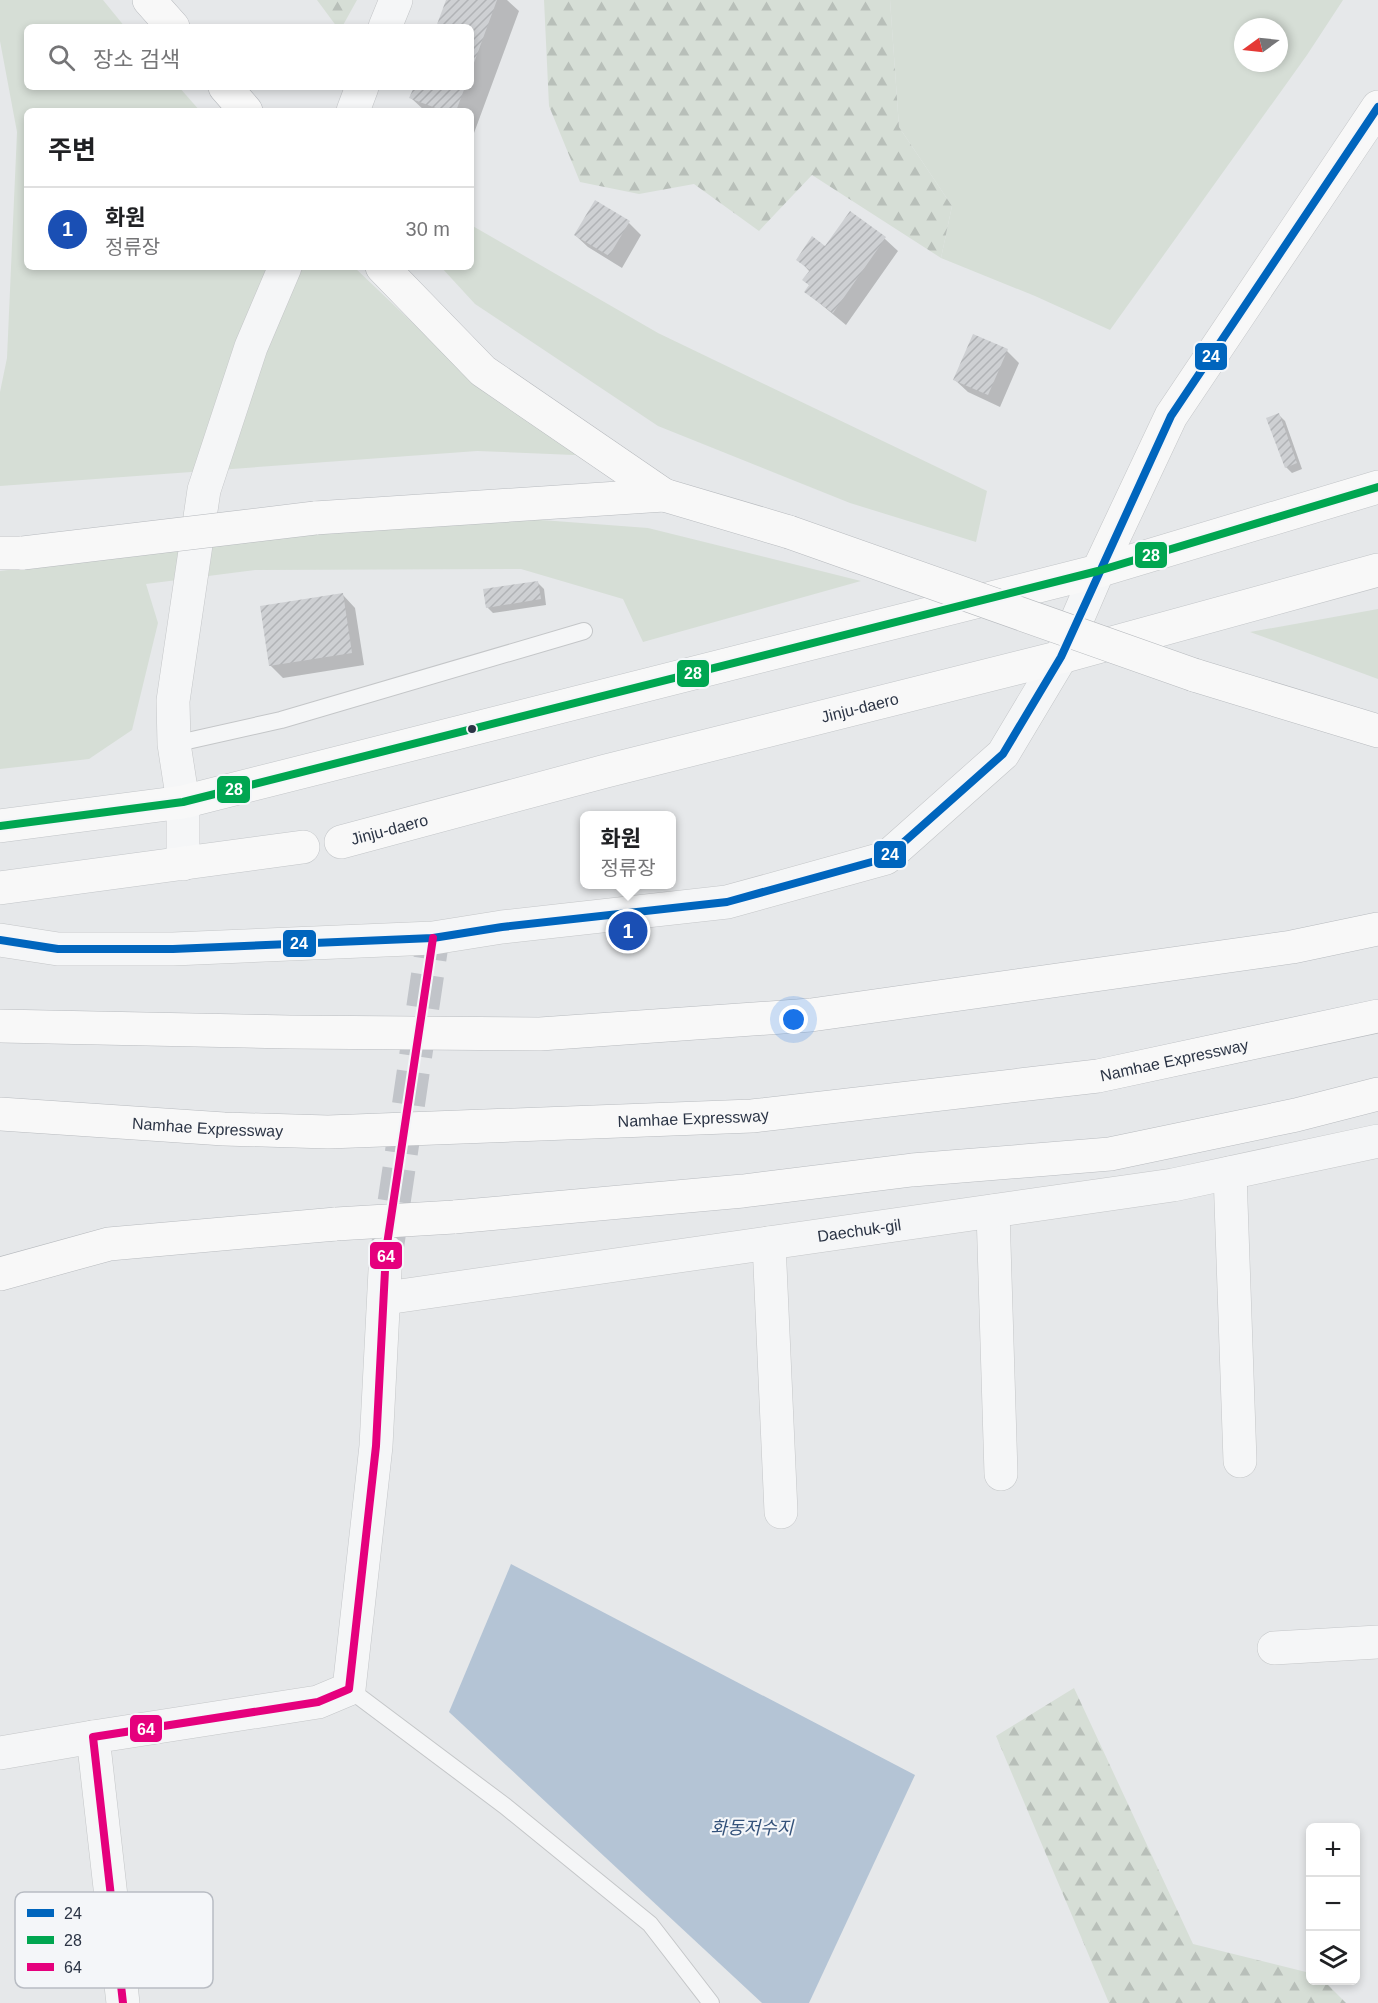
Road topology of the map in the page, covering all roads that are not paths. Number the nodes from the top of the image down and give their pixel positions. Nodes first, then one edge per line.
1 (149, 0) edge
2 (396, 0) edge
3 (170, 24) edge
4 (386, 24) edge
5 (228, 90) edge
6 (361, 90) edge
7 (1378, 107) edge
8 (243, 108) edge
9 (354, 108) edge
10 (284, 270) edge
11 (385, 270) edge
12 (1378, 487) edge
13 (664, 495) junction
14 (12, 553) edge
15 (1378, 570) edge
16 (1098, 571) junction
17 (584, 631) dead end
18 (1061, 657) junction
19 (1378, 731) edge
20 (174, 744) junction
21 (183, 802) junction
22 (0, 826) edge
23 (341, 842) dead end
24 (303, 847) dead end
25 (183, 864) junction
26 (0, 888) edge
27 (1378, 929) edge
28 (0, 940) edge
29 (1378, 1016) edge
30 (0, 1026) edge
31 (1378, 1094) edge
32 (0, 1114) edge
33 (1378, 1141) edge
34 (1230, 1173) junction
35 (993, 1211) junction
36 (769, 1243) junction
37 (109, 1244) junction
38 (386, 1251) tunnel mouth
39 (0, 1254) edge
40 (0, 1274) edge
41 (386, 1298) junction
42 (1240, 1461) dead end
43 (1001, 1474) dead end
44 (782, 1512) dead end
45 (1378, 1642) edge
46 (1274, 1648) dead end
47 (349, 1689) junction
48 (93, 1737) junction
49 (0, 1753) edge
50 (110, 1892) edge
51 (121, 1988) edge
52 (123, 2003) edge
53 (711, 2003) edge

1 - 3 main road
2 - 4 street
5 - 8 main road
6 - 9 street
7 - 16 main road
10 - 20 street
11 - 13 main road
12 - 16 main road
13 - 14 main road, bridge
13 - 19 main road, bridge
15 - 18 main road, Jinju-daero
16 - 18 street
16 - 21 main road
17 - 20 lane
18 - 23 main road, Jinju-daero
18 - 28 street
20 - 21 street
21 - 22 main road
21 - 25 street
24 - 25 main road
25 - 26 main road
27 - 30 main road
29 - 32 main road, Namhae Expressway
31 - 37 main road, bridge
33 - 34 street, Daechuk-gil
34 - 35 street, Daechuk-gil
34 - 42 street
35 - 36 street, Daechuk-gil
35 - 43 street
36 - 41 street, Daechuk-gil
36 - 44 street
37 - 39 main road
37 - 40 main road
38 - 41 street
41 - 47 street
45 - 46 street
47 - 48 street
47 - 53 lane
48 - 49 street
48 - 50 street
51 - 52 street

